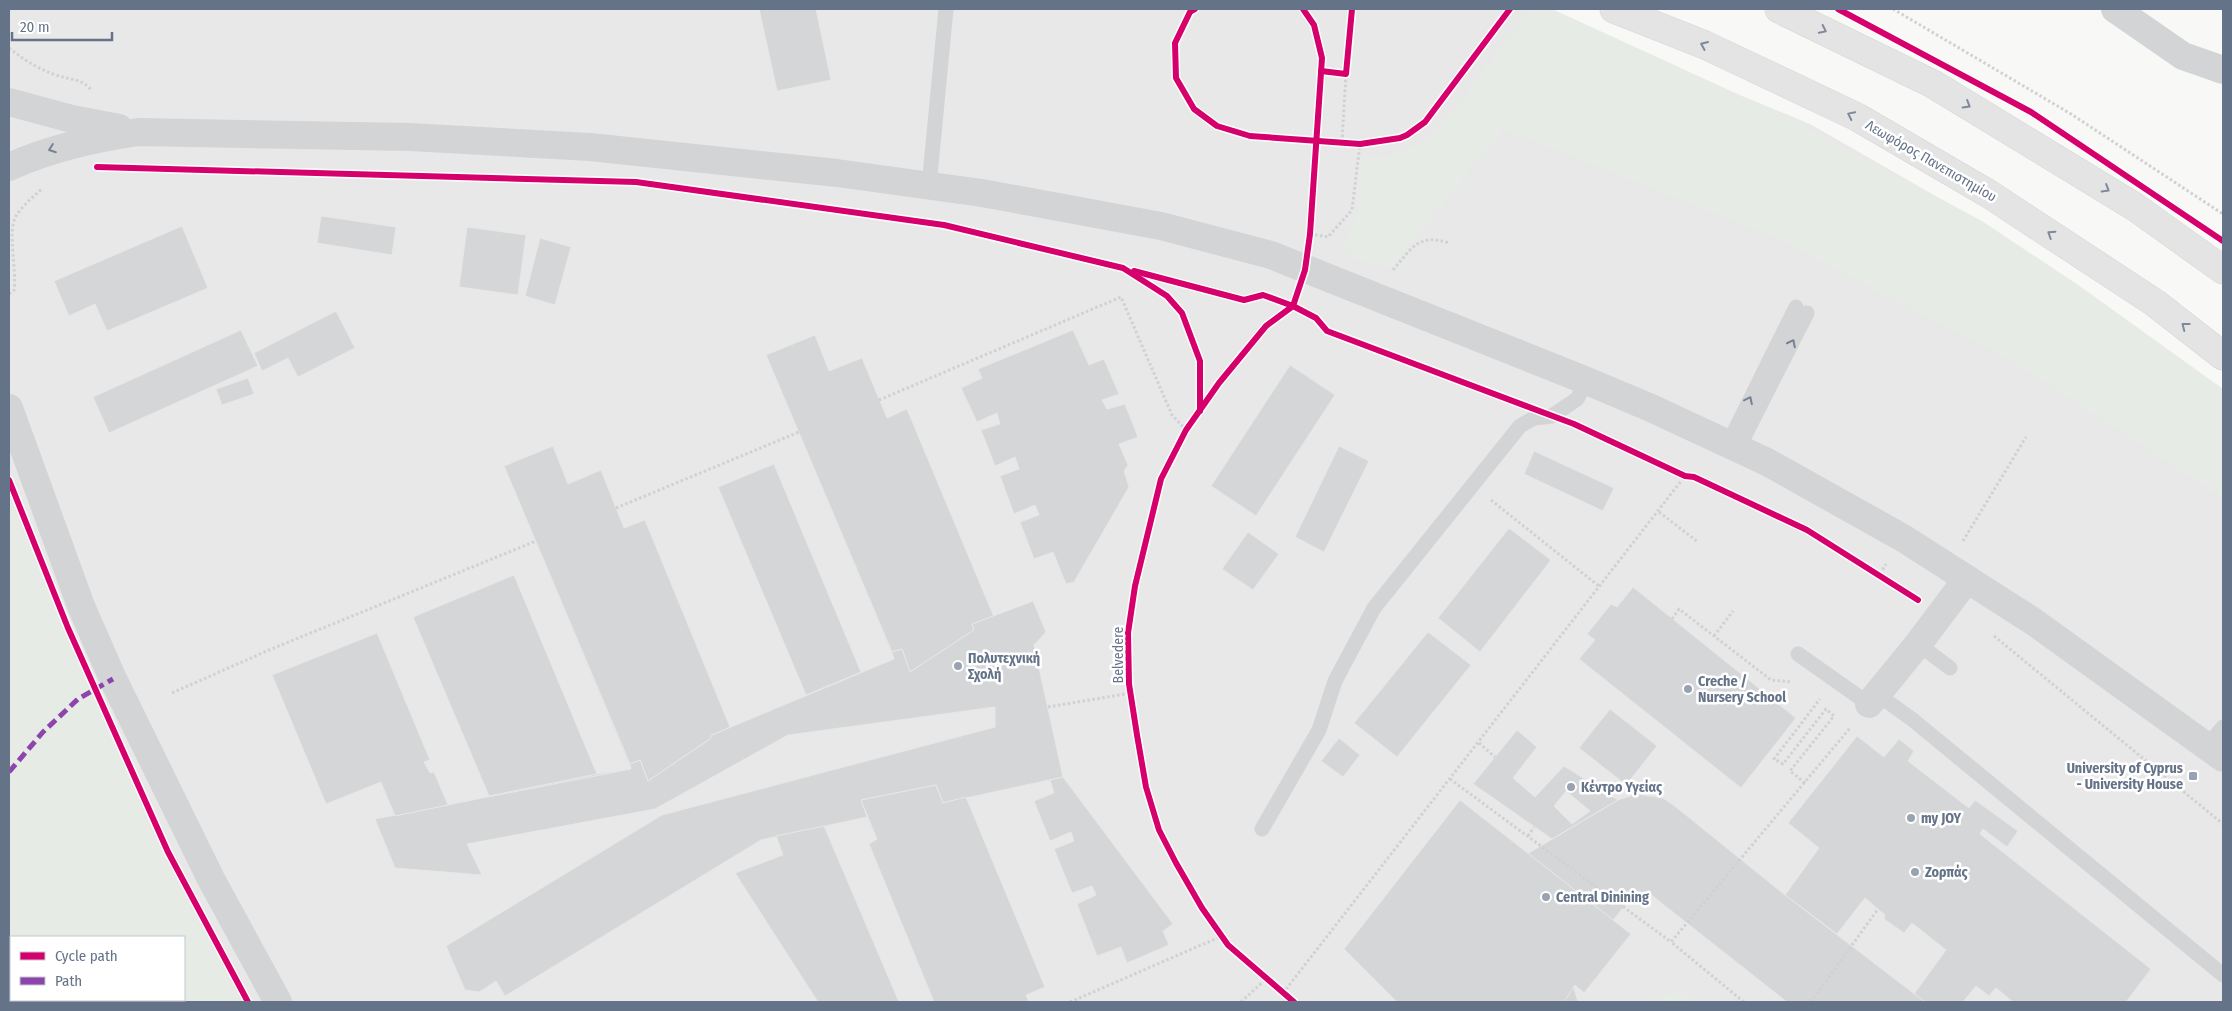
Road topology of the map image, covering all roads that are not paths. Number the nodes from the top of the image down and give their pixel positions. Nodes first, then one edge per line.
1 (946, 9) edge
2 (1614, 9) edge
3 (1779, 9) edge
4 (2115, 9) edge
5 (2223, 70) edge
6 (9, 102) edge
7 (138, 132) junction
8 (9, 167) edge
9 (929, 186) junction
10 (2223, 270) edge
11 (1802, 310) dead end
12 (2223, 356) edge
13 (1586, 380) junction
14 (9, 408) edge
15 (1733, 446) junction
16 (1967, 579) junction
17 (1918, 644) junction
18 (1798, 654) dead end
19 (1950, 668) dead end
20 (1867, 707) junction
21 (2218, 744) edge
22 (1262, 829) dead end
23 (2223, 975) edge
24 (278, 1002) edge

1 - 9 lane
12 -> 2 main road, Λεωφόρος Πανεπιστημίου
3 -> 10 main road
4 - 5 street
6 - 7 street
7 -> 8 street
7 - 9 street
9 - 13 street
15 -> 11 lane
13 - 15 street
13 - 22 lane
14 - 24 street
15 - 16 street
16 - 17 street
16 - 21 street
17 - 19 lane
17 - 20 street
18 - 20 lane
20 - 23 lane

